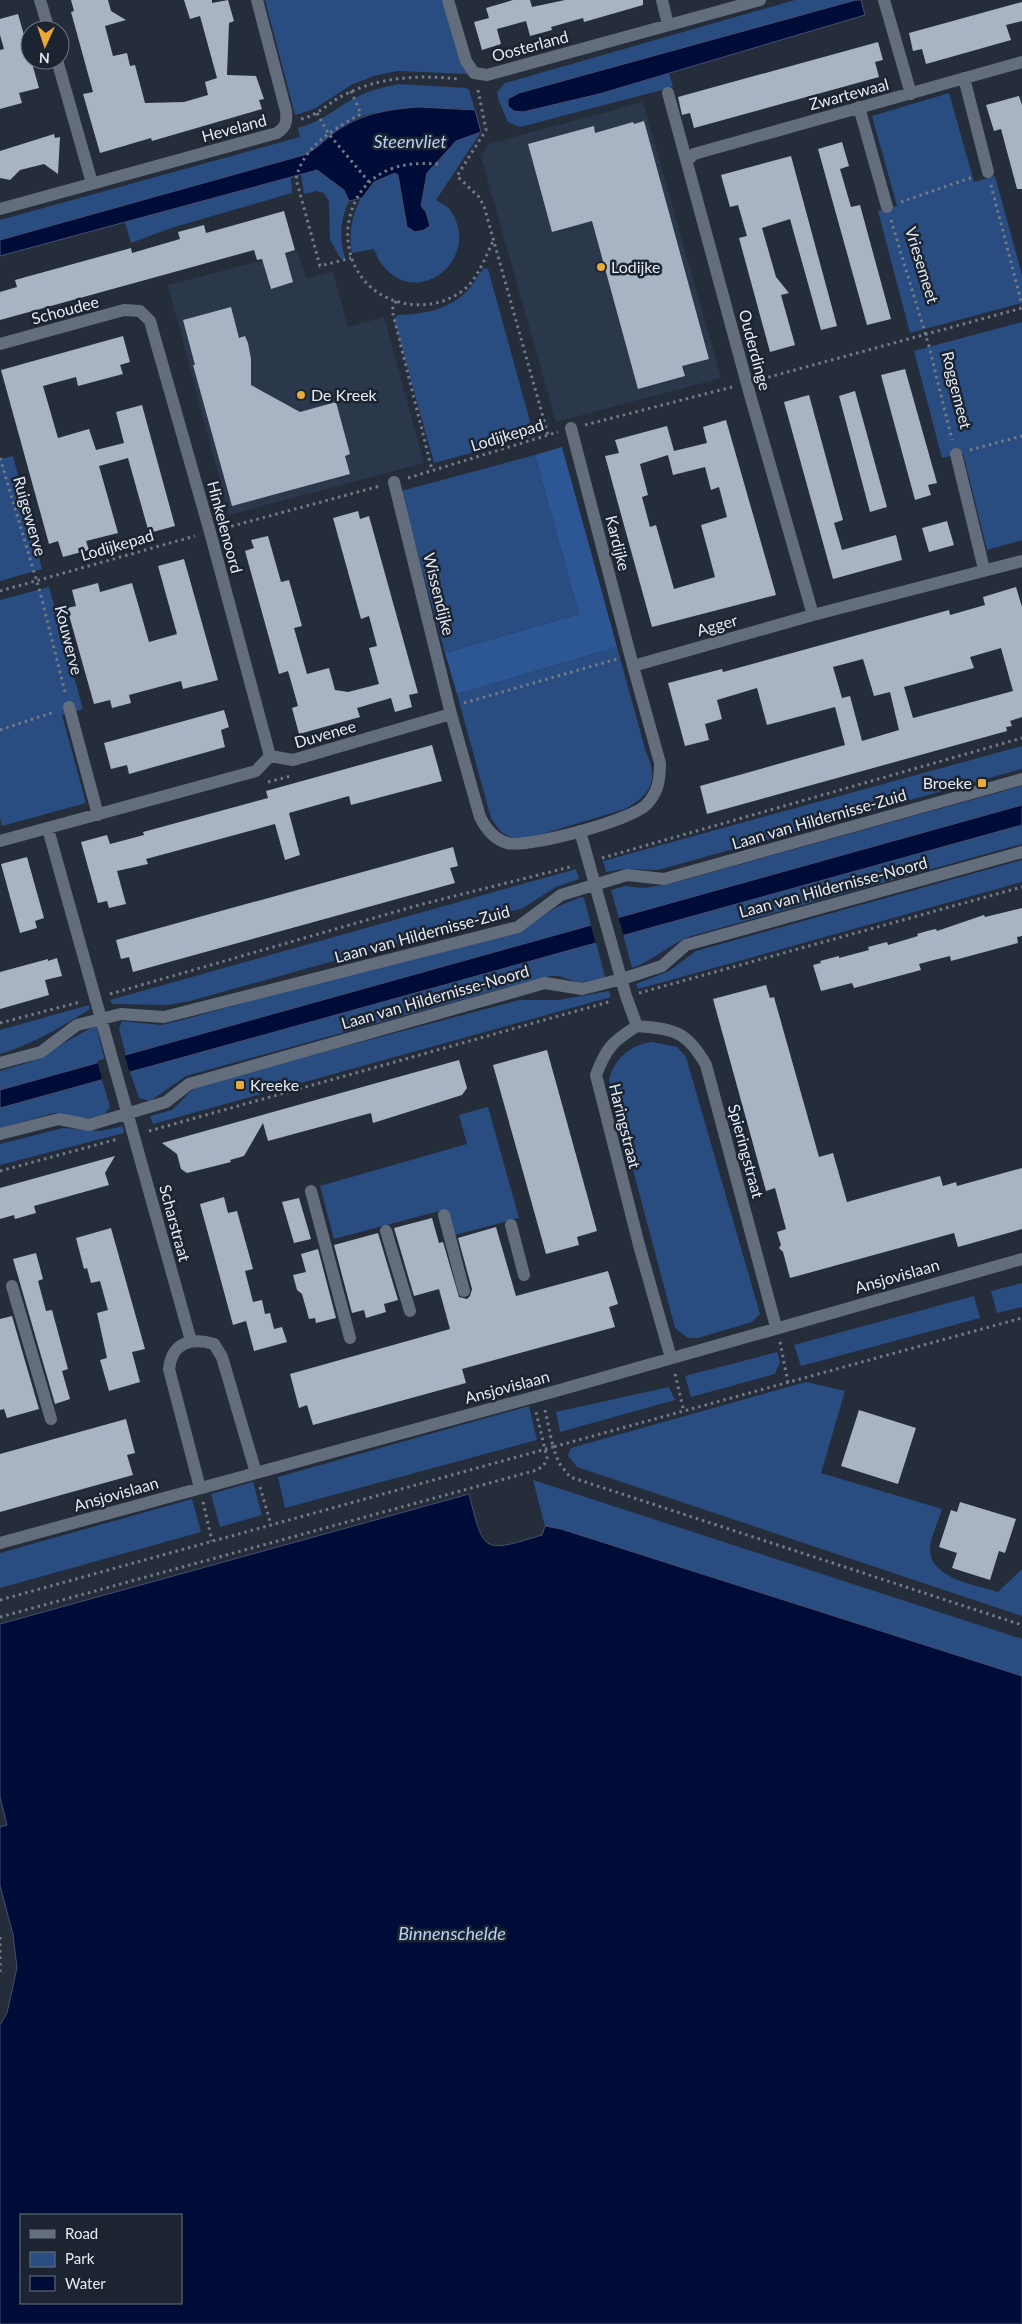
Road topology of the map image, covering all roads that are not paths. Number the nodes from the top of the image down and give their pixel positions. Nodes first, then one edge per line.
1 (40, 0) edge
2 (257, 0) edge
3 (448, 0) edge
4 (662, 0) edge
5 (760, 0) edge
6 (884, 0) edge
7 (46, 20) edge
8 (668, 25) junction
9 (1022, 62) edge
10 (61, 70) edge
11 (964, 78) junction
12 (668, 93) dead end
13 (911, 94) junction
14 (859, 107) junction
15 (687, 161) junction
16 (988, 172) road end
17 (92, 183) junction
18 (887, 207) road end
19 (0, 208) edge
20 (140, 312) joint
21 (0, 344) edge
22 (571, 428) road end
23 (956, 454) road end
24 (394, 482) road end
25 (1022, 560) edge
26 (984, 569) junction
27 (813, 614) junction
28 (631, 661) junction
29 (69, 707) road end
30 (451, 711) junction
31 (270, 756) junction
32 (1022, 779) edge
33 (98, 815) junction
34 (48, 830) junction
35 (580, 830) junction
36 (0, 841) edge
37 (1022, 852) edge
38 (596, 885) junction
39 (622, 979) junction
40 (101, 1018) junction
41 (637, 1026) junction
42 (0, 1063) edge
43 (127, 1114) junction
44 (0, 1134) edge
45 (310, 1191) dead end
46 (444, 1216) dead end
47 (511, 1225) dead end
48 (386, 1231) dead end
49 (1022, 1259) edge
50 (524, 1275) dead end
51 (12, 1286) dead end
52 (464, 1291) dead end
53 (410, 1312) dead end
54 (776, 1328) junction
55 (350, 1338) dead end
56 (191, 1341) junction
57 (671, 1358) junction
58 (51, 1419) dead end
59 (256, 1473) junction
60 (200, 1488) junction
61 (0, 1543) edge

1 - 7 street
2 - 17 street, Heveland
3 - 8 street, Oosterland
4 - 8 street
5 - 8 street, Oosterland
6 - 13 street
9 - 11 street, Zwartewaal
10 - 17 street
11 - 13 street, Zwartewaal
11 - 16 street
12 - 15 street, Ouderdinge
13 - 14 street, Zwartewaal
14 - 15 street, Zwartewaal
14 - 18 street
15 - 27 street, Ouderdinge
17 - 19 street, Heveland
20 - 21 street, Schoudee
20 - 31 street, Hinkelenoord
22 - 28 street, Kardijke
23 - 26 street, Roggemeet
24 - 30 street, Wissendijke
25 - 26 street, Agger
26 - 27 street, Agger
27 - 28 street, Agger
28 - 35 street
29 - 33 street
30 - 31 street, Duvenee
30 - 35 street
31 - 33 street
32 - 38 street, Laan van Hildernisse-Zuid
33 - 34 street
34 - 36 street
34 - 40 street
35 - 38 street
37 - 39 street, Laan van Hildernisse-Noord
38 - 39 street
38 - 40 street, Laan van Hildernisse-Zuid
39 - 41 street
39 - 43 street, Laan van Hildernisse-Noord
40 - 42 street, Laan van Hildernisse-Zuid
40 - 43 street
41 - 54 street, Spieringstraat
41 - 57 street, Haringstraat
43 - 44 street, Laan van Hildernisse-Noord
43 - 56 street, Scharstraat
45 - 55 street
46 - 52 street
47 - 50 street
48 - 53 street
49 - 54 street, Ansjovislaan
51 - 58 street
54 - 57 street, Ansjovislaan
56 - 59 street
56 - 60 street
57 - 59 street, Ansjovislaan
59 - 60 street, Ansjovislaan
60 - 61 street, Ansjovislaan

